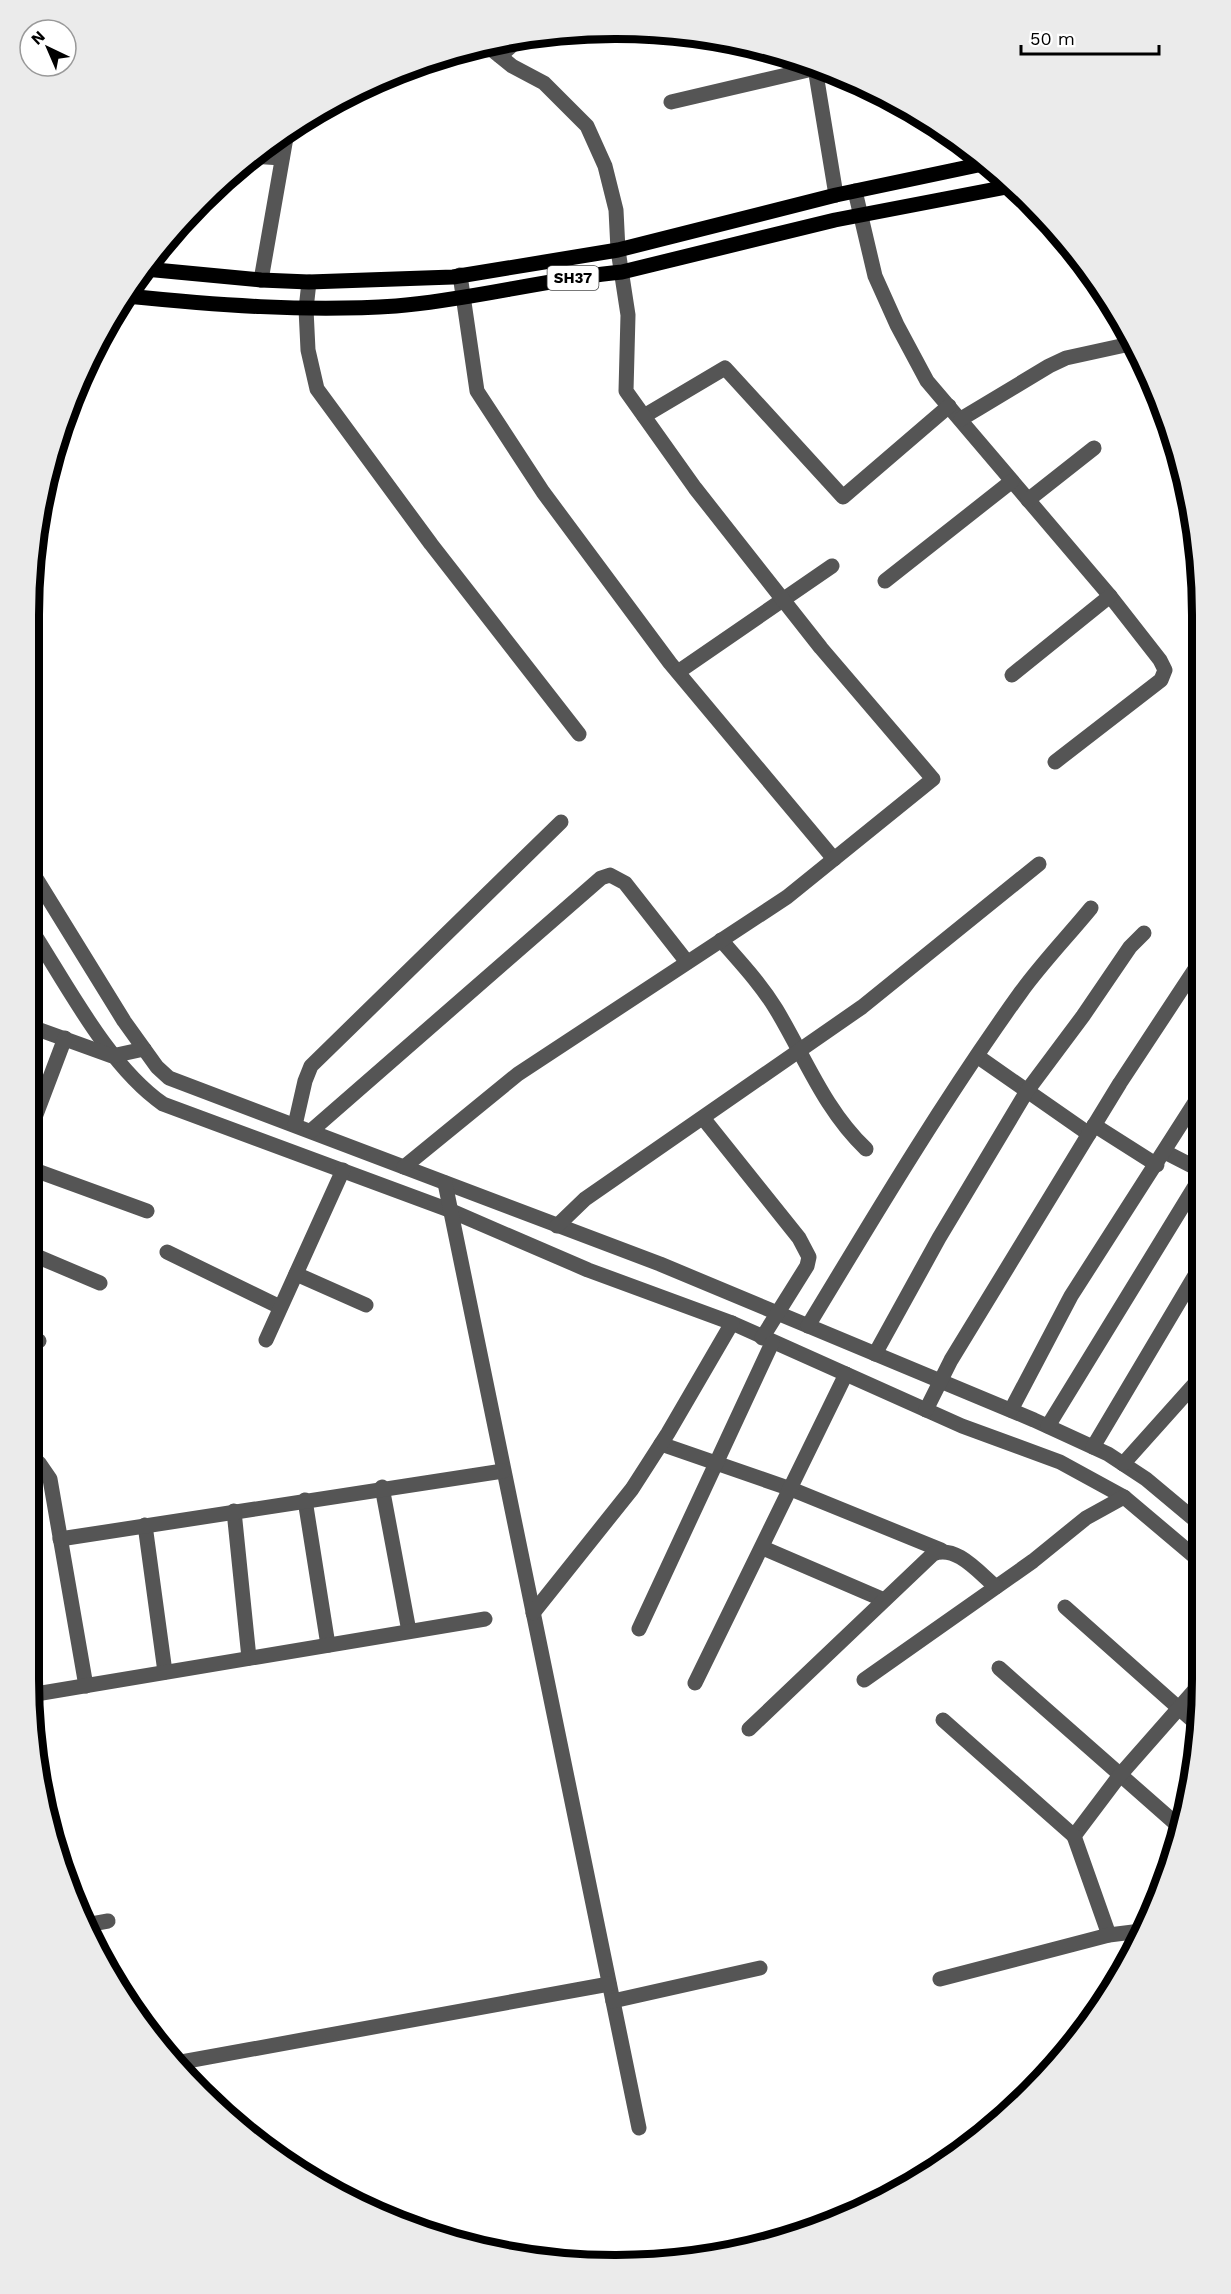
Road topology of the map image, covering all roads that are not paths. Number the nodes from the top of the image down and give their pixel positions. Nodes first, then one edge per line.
1 (500, 51) edge
2 (804, 71) edge
3 (819, 77) edge
4 (671, 102) dead end
5 (284, 144) edge
6 (266, 157) edge
7 (282, 158) junction
8 (975, 166) edge
9 (1002, 188) edge
10 (855, 191) junction
11 (836, 195) junction
12 (862, 216) junction
13 (618, 250) junction
14 (155, 269) edge
15 (622, 272) junction
16 (460, 275) junction
17 (261, 280) junction
18 (309, 282) junction
19 (135, 297) edge
20 (462, 298) junction
21 (306, 309) junction
22 (1125, 345) edge
23 (949, 406) junction
24 (644, 416) junction
25 (961, 419) junction
26 (1094, 448) dead end
27 (1012, 481) junction
28 (1028, 500) junction
29 (831, 566) dead end
30 (885, 581) dead end
31 (1110, 596) junction
32 (783, 600) junction
33 (678, 672) junction
34 (1012, 675) dead end
35 (579, 734) dead end
36 (1055, 762) dead end
37 (561, 822) dead end
38 (834, 859) junction
39 (1039, 864) dead end
40 (39, 883) edge
41 (1091, 908) dead end
42 (1144, 933) dead end
43 (721, 940) junction
44 (39, 942) edge
45 (687, 962) junction
46 (1192, 974) edge
47 (39, 1029) edge
48 (65, 1038) junction
49 (144, 1048) junction
50 (800, 1051) junction
51 (112, 1056) junction
52 (977, 1056) junction
53 (1027, 1091) junction
54 (39, 1107) edge
55 (1192, 1107) edge
56 (703, 1118) junction
57 (295, 1125) junction
58 (1092, 1129) junction
59 (311, 1131) junction
60 (866, 1149) dead end
61 (1161, 1158) junction
62 (404, 1167) junction
63 (1192, 1168) edge
64 (343, 1170) junction
65 (39, 1171) edge
66 (445, 1183) junction
67 (1192, 1191) edge
68 (449, 1210) junction
69 (147, 1211) dead end
70 (557, 1226) junction
71 (167, 1252) dead end
72 (39, 1257) edge
73 (296, 1274) junction
74 (1192, 1280) edge
75 (100, 1283) dead end
76 (366, 1305) dead end
77 (280, 1308) junction
78 (779, 1313) junction
79 (732, 1323) junction
80 (808, 1326) junction
81 (266, 1340) dead end
82 (767, 1341) junction
83 (875, 1354) junction
84 (846, 1374) junction
85 (941, 1381) junction
86 (1192, 1389) edge
87 (926, 1410) junction
88 (1011, 1410) junction
89 (1048, 1426) junction
90 (661, 1444) junction
91 (1093, 1447) junction
92 (39, 1463) edge
93 (715, 1464) junction
94 (1123, 1464) junction
95 (503, 1471) junction
96 (382, 1487) junction
97 (791, 1489) junction
98 (1124, 1497) junction
99 (305, 1500) junction
100 (234, 1511) junction
101 (1192, 1517) edge
102 (145, 1525) junction
103 (60, 1539) junction
104 (763, 1548) junction
105 (941, 1551) junction
106 (1192, 1554) edge
107 (996, 1587) junction
108 (884, 1600) junction
109 (1065, 1607) dead end
110 (532, 1613) junction
111 (485, 1619) dead end
112 (639, 1629) dead end
113 (409, 1631) junction
114 (328, 1645) junction
115 (249, 1658) junction
116 (999, 1668) dead end
117 (165, 1672) junction
118 (864, 1680) dead end
119 (695, 1683) dead end
120 (86, 1686) junction
121 (39, 1693) edge
122 (1192, 1694) edge
123 (1179, 1708) junction
124 (1191, 1719) edge
125 (943, 1720) dead end
126 (749, 1729) dead end
127 (1120, 1775) junction
128 (1174, 1822) edge
129 (1074, 1836) junction
130 (108, 1921) dead end
131 (94, 1924) edge
132 (1133, 1932) edge
133 (1109, 1935) junction
134 (760, 1968) dead end
135 (940, 1979) dead end
136 (609, 1984) junction
137 (613, 2001) junction
138 (184, 2061) edge
139 (639, 2128) dead end

1 - 13 street
2 - 4 street
3 - 11 street
5 - 7 street
6 - 7 street
7 - 17 street
8 - 10 main road, SH37
9 - 12 main road, SH37
10 - 11 main road, SH37
10 - 12 street
11 - 13 main road, SH37
12 - 15 main road, SH37
12 - 23 street
13 - 15 street
13 - 16 main road, SH37
14 - 17 main road, SH37
15 - 20 main road, SH37
15 - 24 street
16 - 18 main road, SH37
16 - 20 street
17 - 18 main road, SH37
18 - 21 street
19 - 21 main road, SH37
20 - 21 main road, SH37
20 - 33 street
21 - 35 street
22 - 25 street
23 - 24 street
23 - 25 street
24 - 32 street
25 - 27 street
26 - 28 street
27 - 28 street
27 - 30 street
28 - 31 street
29 - 32 street
31 - 34 street
31 - 36 street
32 - 33 street
32 - 38 street
33 - 38 street
37 - 57 street
38 - 43 street
39 - 50 street
40 - 49 street
41 - 52 street
42 - 53 street
43 - 45 street
43 - 50 street
44 - 51 street
45 - 59 street
45 - 62 street
46 - 58 street
47 - 48 street
48 - 51 street
48 - 54 street
49 - 51 street
49 - 57 street
50 - 56 street
50 - 60 street
51 - 64 street
52 - 53 street
52 - 80 street
53 - 58 street
53 - 83 street
55 - 61 street
56 - 70 street
56 - 78 street
57 - 59 street
58 - 61 street
58 - 85 street
59 - 62 street
61 - 63 street
61 - 88 street
62 - 66 street
64 - 68 street
64 - 73 street
65 - 69 street
66 - 68 street
66 - 70 street
67 - 89 street
68 - 79 street
68 - 95 street
70 - 78 street
71 - 77 street
72 - 75 street
73 - 76 street
73 - 77 street
74 - 91 street
77 - 81 street
78 - 80 street
78 - 82 street
79 - 82 street
79 - 90 street
80 - 83 street
82 - 84 street
82 - 93 street
83 - 85 street
84 - 87 street
84 - 97 street
85 - 87 street
85 - 88 street
86 - 94 street
87 - 98 street
88 - 89 street
89 - 91 street
90 - 93 street
90 - 110 street
91 - 94 street
92 - 103 street
93 - 97 street
93 - 112 street
94 - 101 street
95 - 96 street
95 - 110 street
96 - 99 street
96 - 113 street
97 - 104 street
97 - 105 street
98 - 106 street
98 - 107 street
99 - 100 street
99 - 114 street
100 - 102 street
100 - 115 street
102 - 103 street
102 - 117 street
103 - 120 street
104 - 108 street
104 - 119 street
105 - 107 street
105 - 108 street
107 - 118 street
108 - 126 street
109 - 123 street
110 - 136 street
111 - 113 street
113 - 114 street
114 - 115 street
115 - 117 street
116 - 127 street
117 - 120 street
120 - 121 street
122 - 123 street
123 - 124 street
123 - 127 street
125 - 129 street
127 - 128 street
127 - 129 street
129 - 133 street
130 - 131 street
132 - 133 street
133 - 135 street
134 - 137 street
136 - 137 street
136 - 138 street
137 - 139 street

